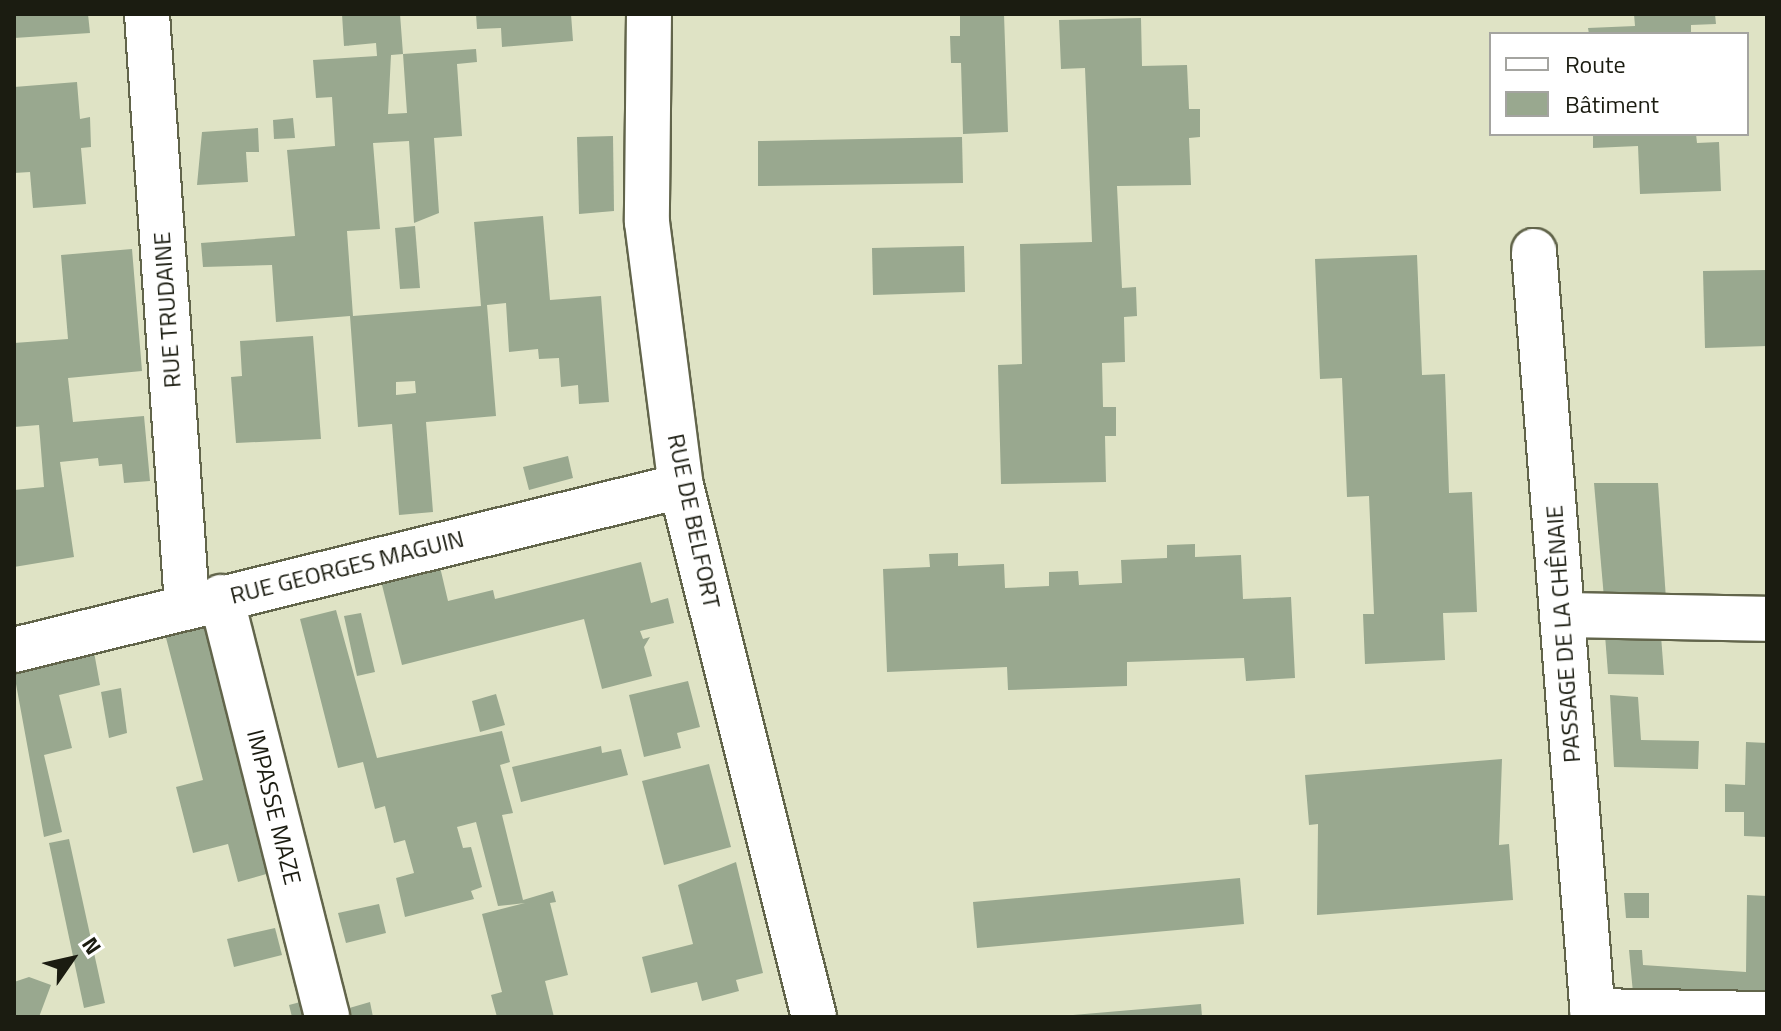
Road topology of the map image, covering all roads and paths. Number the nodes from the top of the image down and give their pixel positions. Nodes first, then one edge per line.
1 (147, 14) edge
2 (649, 14) edge
3 (1534, 251) dead end
4 (681, 486) junction
5 (204, 601) junction
6 (1562, 615) junction
7 (1767, 619) edge
8 (14, 650) edge
9 (1592, 1014) edge
10 (1767, 1014) edge
11 (327, 1017) edge
12 (814, 1017) edge

1 - 5 street, RUE TRUDAINE
2 - 4 street, RUE DE BELFORT
3 - 6 street, PASSAGE DE LA CHÊNAIE
4 - 5 street, RUE GEORGES MAGUIN
4 - 12 street, RUE DE BELFORT
5 - 8 street, RUE GEORGES MAGUIN
5 - 11 street, IMPASSE MAZE
6 - 7 street
6 - 9 street, PASSAGE DE LA CHÊNAIE
9 - 10 street

